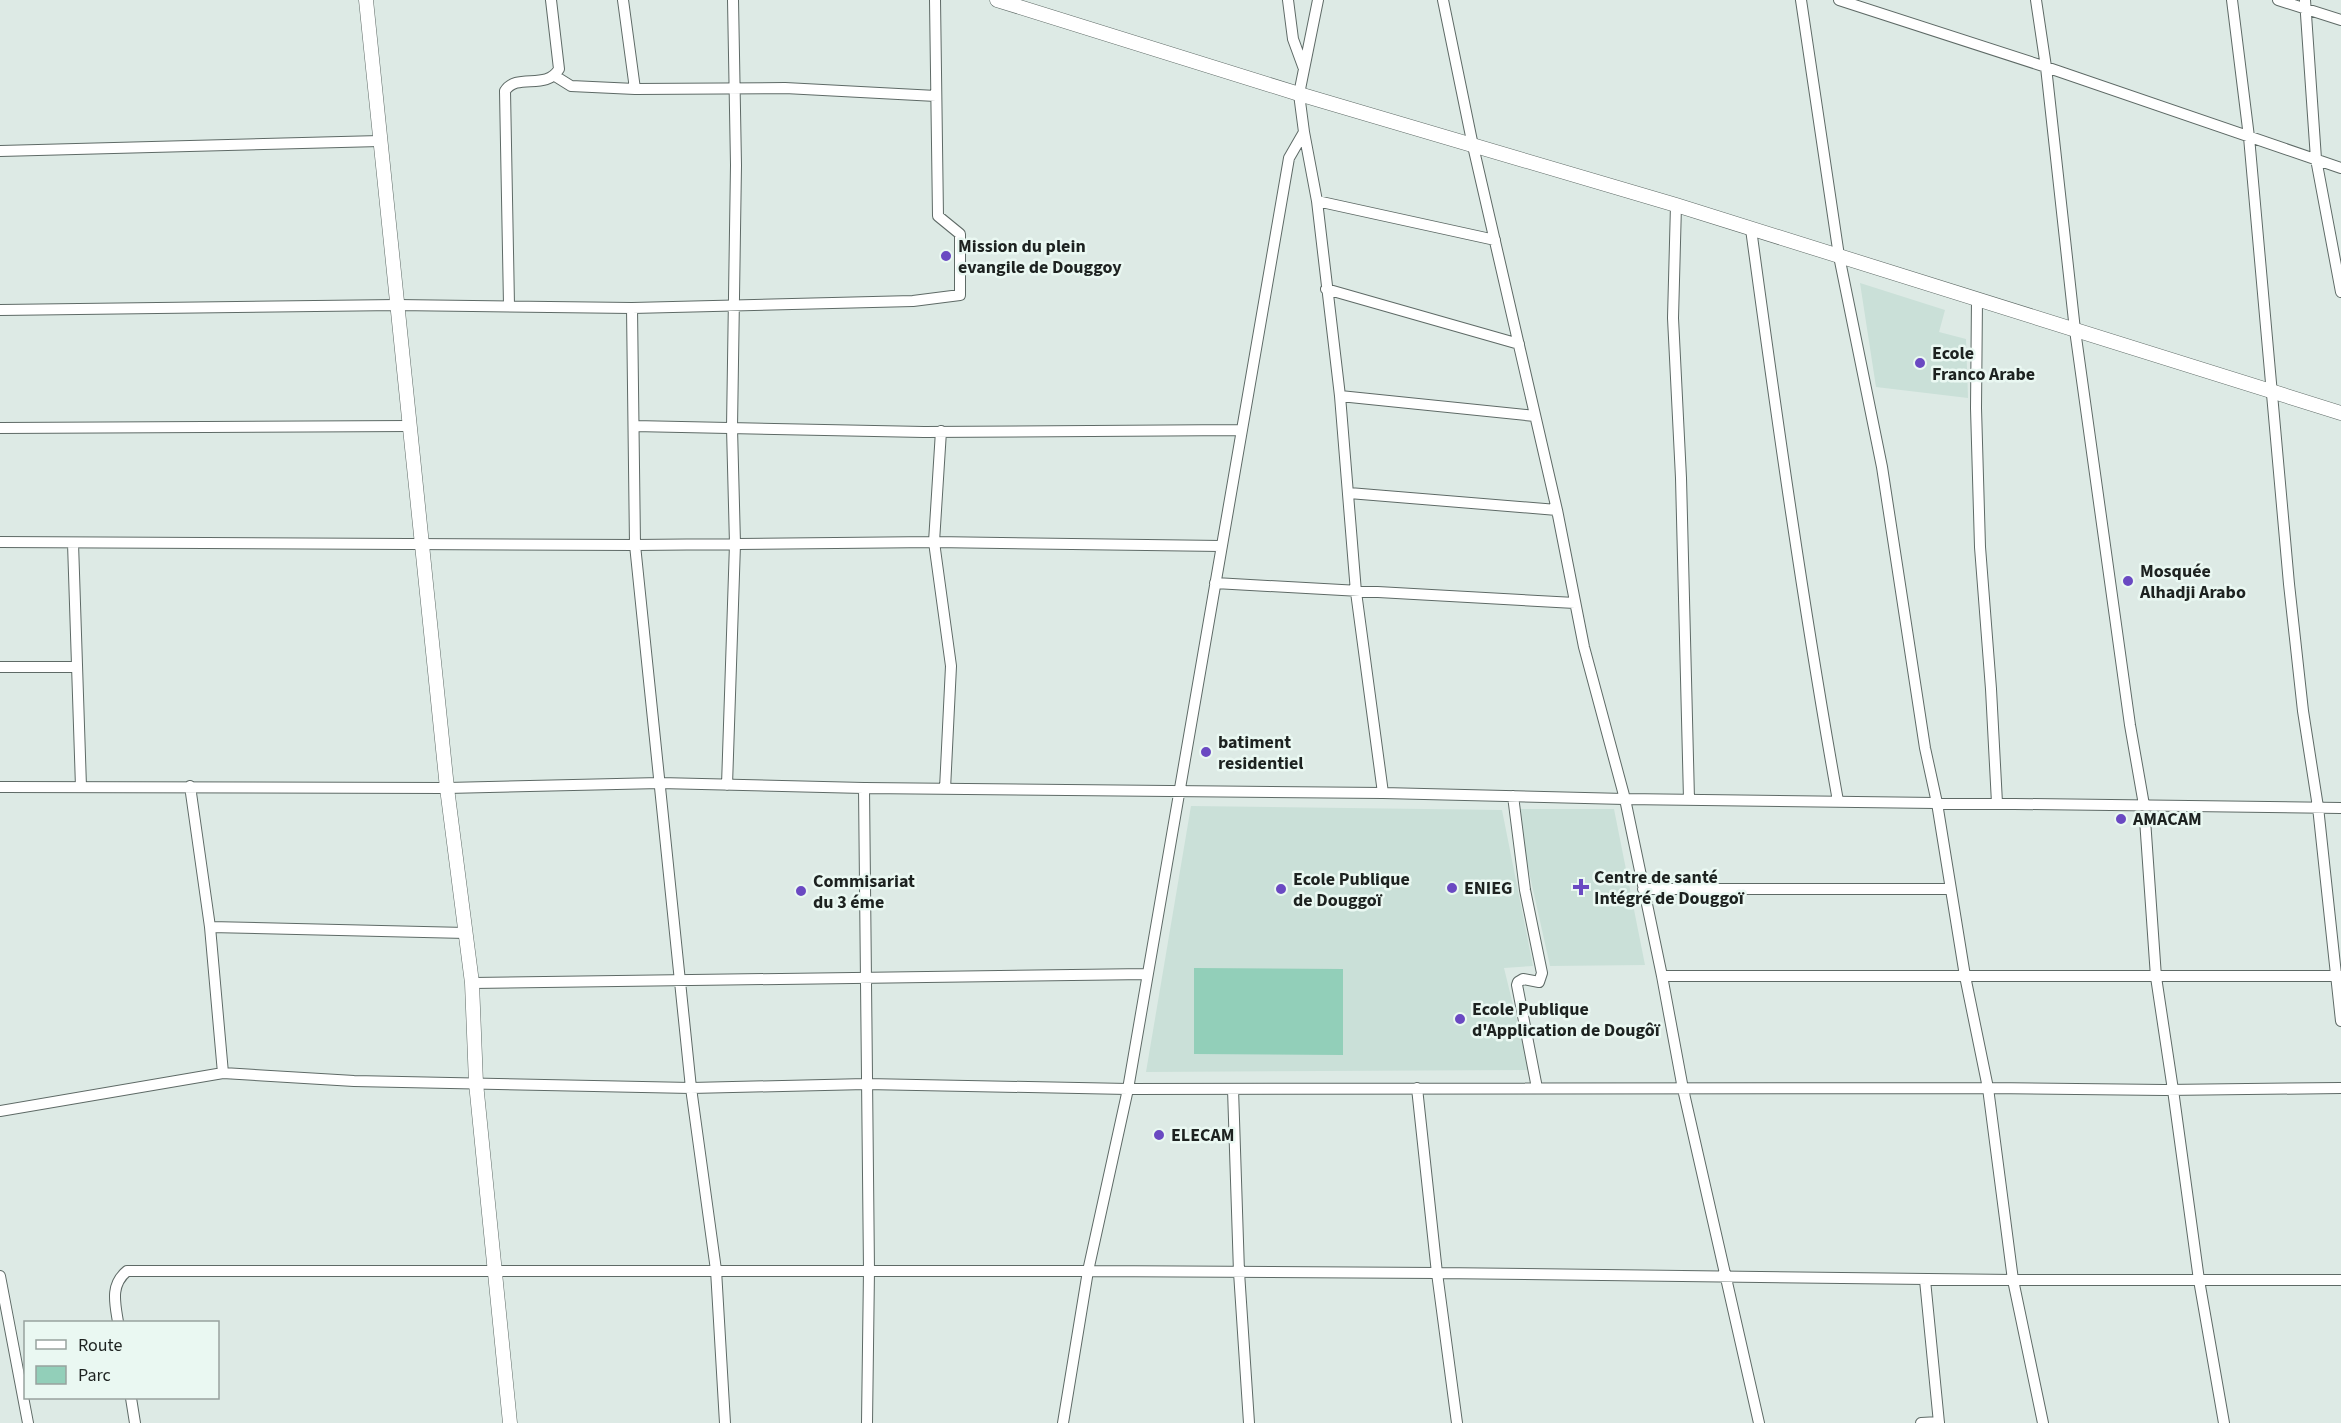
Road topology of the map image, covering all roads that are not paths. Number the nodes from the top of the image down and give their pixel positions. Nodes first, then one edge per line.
1 (366, 0) edge
2 (551, 0) edge
3 (623, 0) edge
4 (733, 0) edge
5 (935, 0) edge
6 (997, 0) edge
7 (1288, 0) edge
8 (1318, 0) edge
9 (1443, 0) edge
10 (1801, 0) edge
11 (1839, 0) edge
12 (2036, 0) edge
13 (2232, 0) edge
14 (2278, 0) edge
15 (2305, 4) edge
16 (2341, 20) edge
17 (2046, 67) junction
18 (1304, 69) junction
19 (555, 76) junction
20 (635, 88) junction
21 (735, 88) junction
22 (1299, 94) junction
23 (936, 96) junction
24 (1304, 132) junction
25 (2249, 136) junction
26 (380, 141) junction
27 (1473, 146) junction
28 (0, 151) edge
29 (2316, 159) junction
30 (2341, 168) edge
31 (1317, 201) junction
32 (1676, 205) junction
33 (1750, 229) junction
34 (1495, 240) junction
35 (1839, 256) junction
36 (1326, 289) junction
37 (2341, 292) edge
38 (1977, 299) junction
39 (397, 305) junction
40 (509, 305) junction
41 (735, 306) junction
42 (632, 308) junction
43 (0, 310) edge
44 (2075, 330) junction
45 (1520, 344) junction
46 (2273, 392) junction
47 (1340, 396) junction
48 (2341, 413) edge
49 (1535, 416) junction
50 (410, 426) junction
51 (634, 426) junction
52 (732, 428) junction
53 (0, 429) edge
54 (1240, 430) junction
55 (941, 431) junction
56 (1349, 493) junction
57 (1557, 510) junction
58 (0, 542) edge
59 (934, 542) junction
60 (73, 543) junction
61 (423, 543) junction
62 (735, 544) junction
63 (635, 545) junction
64 (1221, 546) junction
65 (1215, 583) junction
66 (1356, 592) junction
67 (1575, 603) junction
68 (0, 667) edge
69 (75, 667) junction
70 (660, 783) junction
71 (727, 785) junction
72 (190, 786) junction
73 (0, 787) edge
74 (81, 787) junction
75 (447, 788) junction
76 (864, 789) junction
77 (945, 789) junction
78 (1179, 790) junction
79 (1383, 793) junction
80 (1513, 796) junction
81 (1625, 799) junction
82 (1689, 800) junction
83 (1838, 801) junction
84 (1937, 803) junction
85 (1997, 803) junction
86 (2144, 805) junction
87 (2318, 807) junction
88 (2341, 808) edge
89 (1642, 889) junction
90 (1950, 889) junction
91 (210, 927) junction
92 (466, 933) junction
93 (1147, 974) junction
94 (1662, 976) junction
95 (1965, 976) junction
96 (2339, 976) edge
97 (866, 977) junction
98 (2156, 977) junction
99 (680, 979) junction
100 (472, 983) junction
101 (2341, 1021) edge
102 (223, 1073) junction
103 (476, 1083) junction
104 (866, 1084) junction
105 (692, 1088) junction
106 (1417, 1088) junction
107 (1537, 1088) junction
108 (1988, 1088) junction
109 (2341, 1088) edge
110 (1128, 1089) junction
111 (1233, 1089) junction
112 (1683, 1089) junction
113 (2174, 1090) junction
114 (0, 1111) edge
115 (716, 1270) junction
116 (869, 1270) junction
117 (1088, 1271) junction
118 (1239, 1272) junction
119 (496, 1273) junction
120 (1437, 1273) junction
121 (0, 1276) edge
122 (1724, 1276) junction
123 (1925, 1280) junction
124 (2013, 1280) junction
125 (2199, 1280) junction
126 (2341, 1280) edge
127 (118, 1321) edge
128 (130, 1399) edge
129 (28, 1423) edge
130 (135, 1423) edge
131 (510, 1423) edge
132 (725, 1423) edge
133 (867, 1423) edge
134 (1064, 1423) edge
135 (1249, 1423) edge
136 (1457, 1423) edge
137 (1759, 1423) edge
138 (1921, 1423) edge
139 (1939, 1423) edge
140 (2043, 1423) edge
141 (2224, 1423) edge

1 - 26 street
2 - 19 street
3 - 20 street
4 - 21 street
5 - 23 street
6 - 22 street
7 - 18 street
8 - 18 street
9 - 27 street
10 - 35 street
11 - 17 street
12 - 17 street
13 - 25 street
14 - 15 street
15 - 16 street
15 - 29 street
17 - 25 street
17 - 44 street
18 - 22 street
19 - 20 street
19 - 40 street
20 - 21 street
21 - 23 street
21 - 41 street
22 - 24 street
22 - 27 street
23 - 41 street
24 - 31 street
24 - 54 street
25 - 29 street
25 - 46 street
26 - 28 street
26 - 39 street
27 - 32 street
27 - 34 street
29 - 30 street
29 - 37 street
31 - 34 street
31 - 36 street
32 - 33 street
32 - 82 street
33 - 35 street
33 - 83 street
34 - 45 street
35 - 38 street
35 - 84 street
36 - 45 street
36 - 47 street
38 - 44 street
38 - 85 street
39 - 40 street
39 - 43 street
39 - 50 street
40 - 42 street
41 - 42 street
41 - 52 street
42 - 51 street
44 - 46 street
44 - 86 street
45 - 49 street
46 - 48 street
46 - 87 street
47 - 49 street
47 - 56 street
49 - 57 street
50 - 53 street
50 - 61 street
51 - 52 street
51 - 63 street
52 - 55 street
52 - 62 street
54 - 55 street
54 - 64 street
55 - 59 street
56 - 57 street
56 - 66 street
57 - 67 street
58 - 60 street
59 - 62 street
59 - 64 street
59 - 77 street
60 - 61 street
60 - 69 street
61 - 63 street
61 - 75 street
62 - 63 street
62 - 71 street
63 - 70 street
64 - 65 street
65 - 66 street
65 - 78 street
66 - 67 street
66 - 79 street
67 - 81 street
68 - 69 street
69 - 74 street
70 - 71 street
70 - 75 street
70 - 99 street
71 - 76 street
72 - 74 street
72 - 75 street
72 - 91 street
73 - 74 street
75 - 92 street
76 - 77 street
76 - 97 street
77 - 78 street
78 - 79 street
78 - 93 street
79 - 80 street
80 - 81 street
80 - 107 street
81 - 82 street
81 - 89 street
82 - 83 street
83 - 84 street
84 - 85 street
84 - 90 street
85 - 86 street
86 - 87 street
86 - 98 street
87 - 88 street
87 - 96 street
89 - 90 street
89 - 94 street
90 - 95 street
91 - 92 street
91 - 102 street
92 - 100 street
93 - 97 street
93 - 110 street
94 - 95 street
94 - 112 street
95 - 98 street
95 - 108 street
96 - 98 street
96 - 101 street
97 - 99 street
97 - 104 street
98 - 113 street
99 - 100 street
99 - 105 street
100 - 103 street
102 - 103 street
102 - 114 street
103 - 105 street
103 - 119 street
104 - 105 street
104 - 110 street
104 - 116 street
105 - 115 street
106 - 107 street
106 - 111 street
106 - 120 street
107 - 112 street
108 - 112 street
108 - 113 street
108 - 124 street
109 - 113 street
110 - 111 street
110 - 117 street
111 - 118 street
112 - 122 street
113 - 125 street
115 - 116 street
115 - 119 street
115 - 132 street
116 - 117 street
116 - 133 street
117 - 118 street
117 - 134 street
118 - 120 street
118 - 135 street
119 - 127 street
119 - 131 street
120 - 122 street
120 - 136 street
121 - 129 street
122 - 123 street
122 - 137 street
123 - 124 street
123 - 139 street
124 - 125 street
124 - 140 street
125 - 126 street
125 - 141 street
128 - 130 street
138 - 139 street

